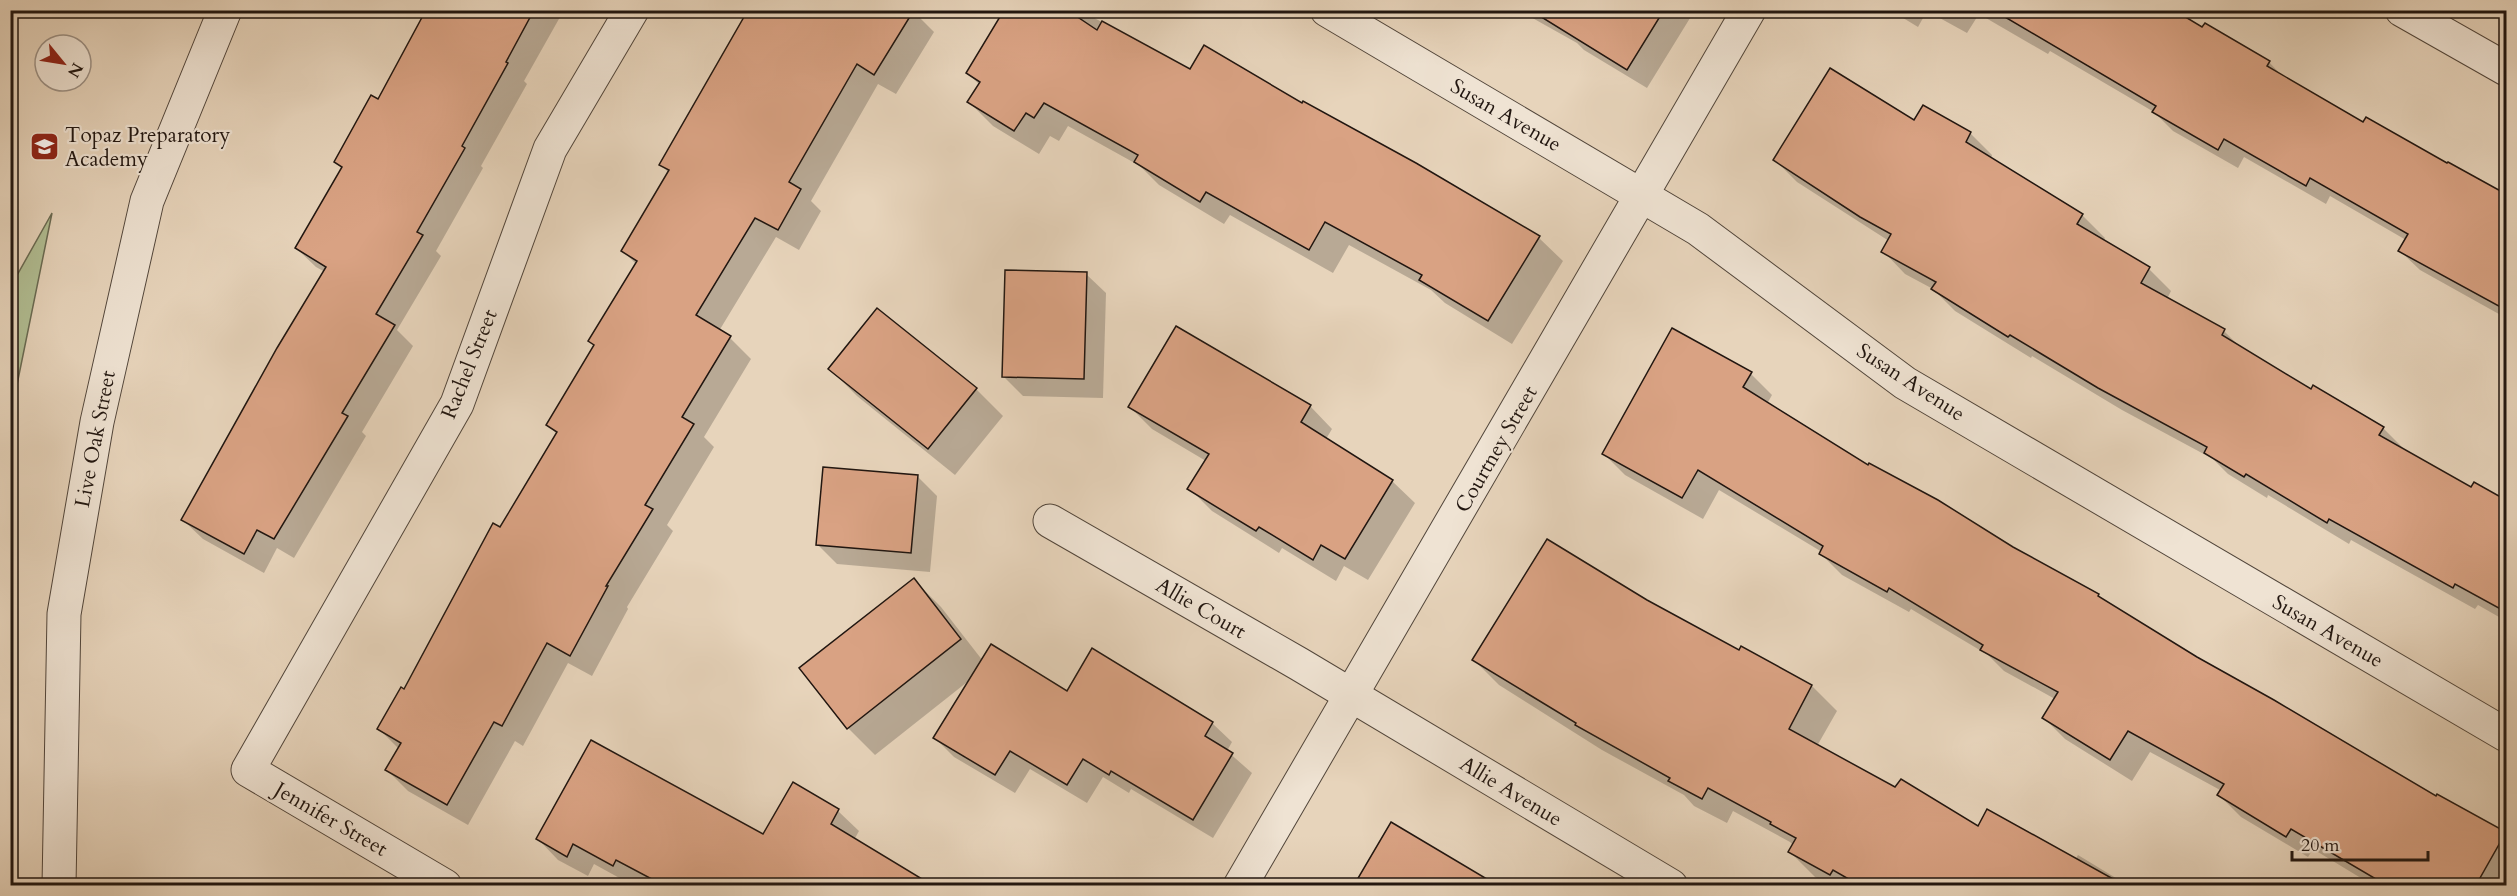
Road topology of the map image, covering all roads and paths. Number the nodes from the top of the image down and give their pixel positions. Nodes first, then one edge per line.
1 (225, 10) edge
2 (632, 10) edge
3 (1327, 10) edge
4 (1749, 10) edge
5 (2402, 10) edge
6 (2506, 69) edge
7 (1643, 196) junction
8 (1050, 521) dead end
9 (1352, 696) junction
10 (2506, 735) edge
11 (248, 770) joint
12 (59, 885) edge
13 (445, 885) edge
14 (1240, 885) edge
15 (1671, 885) edge

1 - 12 street, Live Oak Street
2 - 11 street, Rachel Street
3 - 7 street, Susan Avenue
4 - 7 street, Courtney Street
5 - 6 street
7 - 9 street, Courtney Street
7 - 10 street, Susan Avenue
8 - 9 street, Allie Court
9 - 14 street, Courtney Street
9 - 15 street, Allie Avenue
11 - 13 street, Jennifer Street

